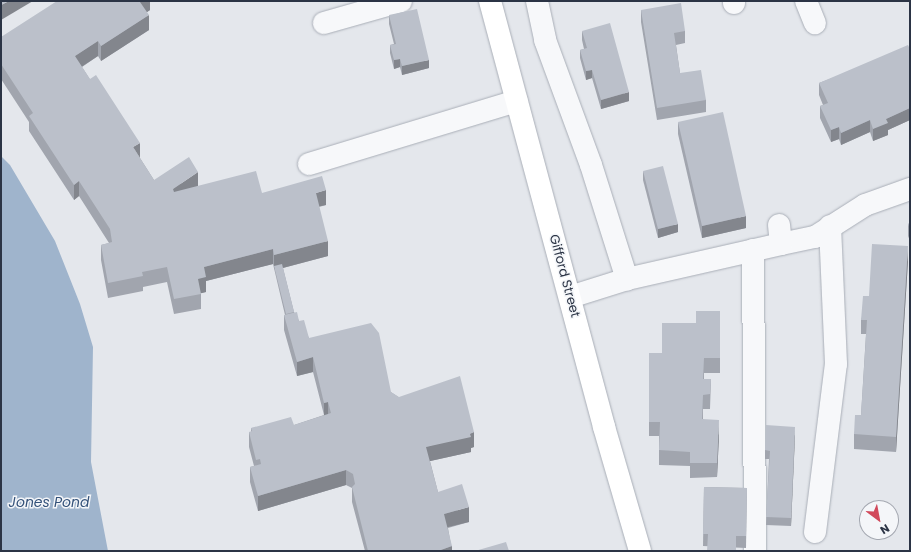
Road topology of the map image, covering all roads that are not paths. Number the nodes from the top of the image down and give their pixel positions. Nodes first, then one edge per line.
1 (401, 1) edge
2 (490, 1) edge
3 (537, 1) edge
4 (806, 1) edge
5 (324, 23) dead end
6 (816, 23) dead end
7 (517, 101) junction
8 (309, 164) dead end
9 (910, 189) edge
10 (830, 226) junction
11 (753, 250) junction
12 (627, 279) junction
13 (570, 297) junction
14 (815, 532) dead end
15 (640, 551) edge
16 (755, 551) edge

1 - 5 lane
2 - 7 main road, Gifford Street
3 - 12 lane
4 - 6 lane
7 - 8 lane
7 - 13 main road, Gifford Street
9 - 10 lane
10 - 11 lane
10 - 14 lane
11 - 12 lane
11 - 16 lane
12 - 13 lane
13 - 15 main road, Gifford Street

